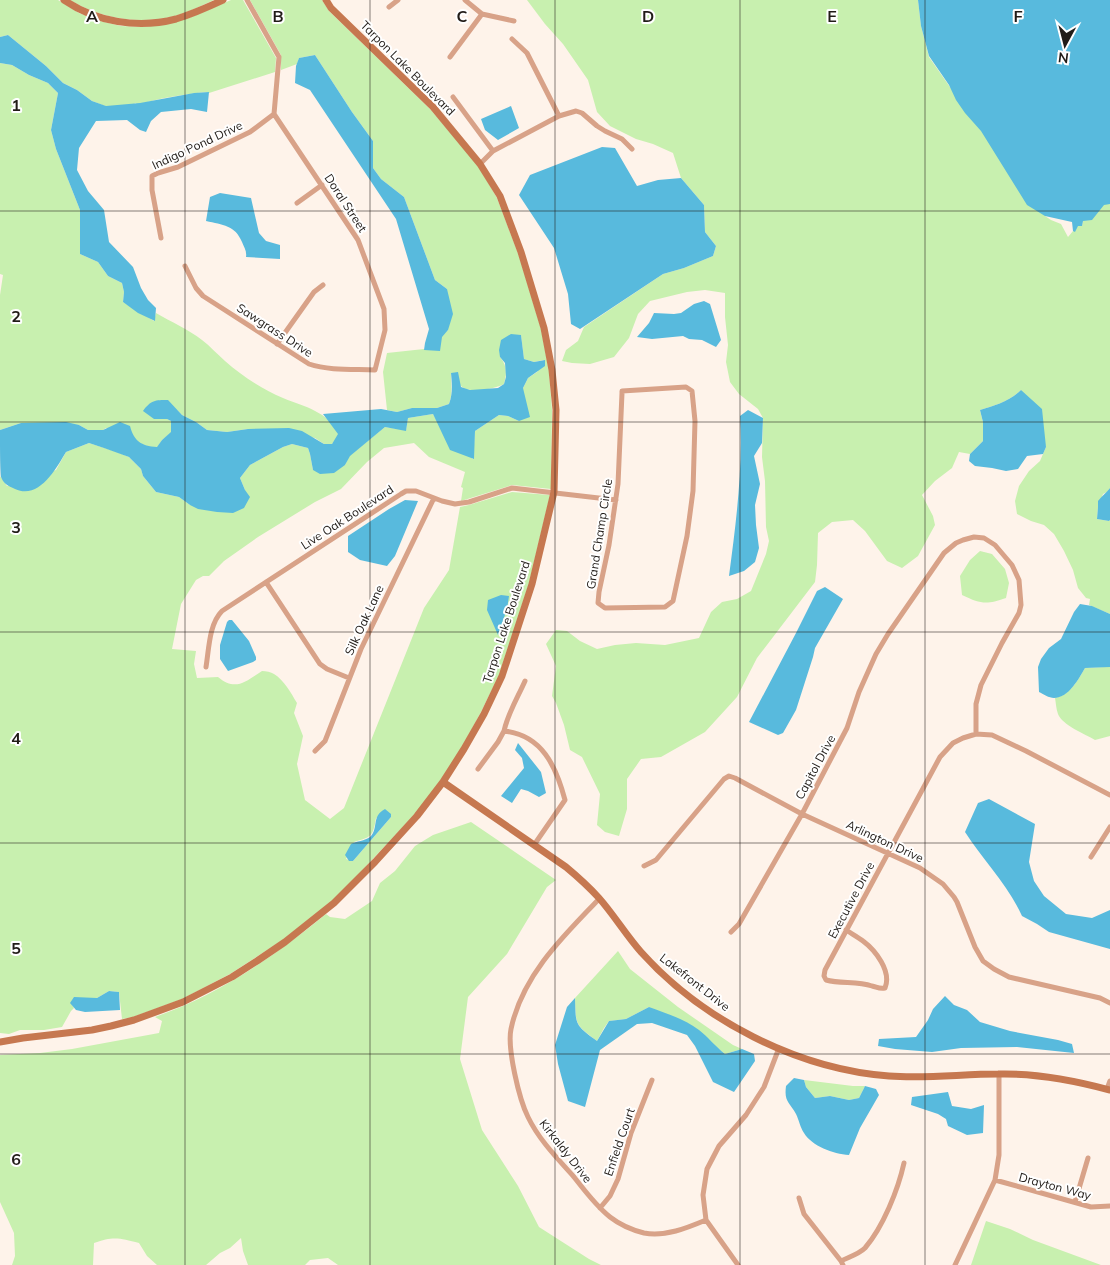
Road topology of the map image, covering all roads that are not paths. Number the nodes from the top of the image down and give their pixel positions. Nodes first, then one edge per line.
1 (64, 0) edge
2 (223, 0) edge
3 (247, 0) edge
4 (326, 0) edge
5 (398, 0) edge
6 (466, 0) edge
7 (389, 7) dead end
8 (482, 14) junction
9 (514, 21) dead end
10 (512, 39) dead end
11 (450, 57) dead end
12 (453, 97) dead end
13 (274, 114) junction
14 (559, 116) junction
15 (632, 148) dead end
16 (493, 150) junction
17 (480, 164) junction
18 (322, 185) junction
19 (297, 203) dead end
20 (160, 238) dead end
21 (185, 266) dead end
22 (323, 284) dead end
23 (277, 344) junction
24 (376, 370) joint
25 (554, 492) junction
26 (434, 498) junction
27 (616, 500) junction
28 (266, 582) junction
29 (206, 667) dead end
30 (349, 678) junction
31 (525, 681) dead end
32 (504, 731) junction
33 (976, 734) junction
34 (315, 751) dead end
35 (478, 769) dead end
36 (443, 782) junction
37 (1110, 796) edge
38 (802, 814) junction
39 (1110, 827) edge
40 (534, 845) junction
41 (887, 854) junction
42 (1091, 856) dead end
43 (644, 866) dead end
44 (600, 899) junction
45 (846, 930) junction
46 (731, 932) dead end
47 (1110, 1003) edge
48 (0, 1042) edge
49 (779, 1048) junction
50 (998, 1074) junction
51 (652, 1080) dead end
52 (1110, 1081) edge
53 (1109, 1090) edge
54 (1088, 1158) dead end
55 (904, 1163) dead end
56 (995, 1180) junction
57 (799, 1198) dead end
58 (1075, 1202) junction
59 (1110, 1206) edge
60 (600, 1208) junction
61 (706, 1220) junction
62 (842, 1263) edge
63 (738, 1265) edge
64 (955, 1265) edge

1 - 2 street
3 - 13 street
4 - 17 street, Tarpon Lake Boulevard
5 - 7 street
6 - 8 street
8 - 9 street
8 - 11 street
10 - 14 street
12 - 16 street
13 - 18 street, Doral Street
13 - 20 street, Indigo Pond Drive
14 - 15 street
14 - 16 street
16 - 17 street
17 - 25 street, Tarpon Lake Boulevard
18 - 19 street
18 - 24 street, Doral Street
21 - 23 street, Sawgrass Drive
22 - 23 street
23 - 24 street, Sawgrass Drive
25 - 26 street, Live Oak Boulevard
25 - 27 street, Live Oak Boulevard
25 - 36 street, Tarpon Lake Boulevard
26 - 28 street, Live Oak Boulevard
26 - 30 street, Silk Oak Lane
27 - 27 street, Grand Champ Circle
28 - 29 street, Live Oak Boulevard
28 - 30 street
30 - 34 street, Silk Oak Lane
31 - 32 street
32 - 35 street
32 - 40 street
33 - 37 street
33 - 38 street, Capitol Drive
33 - 41 street, Executive Drive
36 - 40 street, Lakefront Drive
36 - 48 street, Tarpon Lake Boulevard
38 - 41 street, Arlington Drive
38 - 43 street, Arlington Drive
38 - 46 street, Capitol Drive
39 - 42 street
40 - 44 street, Lakefront Drive
41 - 45 street, Executive Drive
41 - 47 street, Arlington Drive
44 - 49 street, Lakefront Drive
44 - 60 street, Kirkaldy Drive
45 - 45 street, Executive Drive
49 - 50 street, Lakefront Drive
49 - 61 street
50 - 53 street, Lakefront Drive
50 - 56 street
51 - 60 street, Enfield Court
52 - 53 street
54 - 58 street
55 - 62 street
56 - 58 street, Drayton Way
56 - 64 street
57 - 62 street
58 - 59 street, Drayton Way
60 - 61 street, Kirkaldy Drive
61 - 63 street

